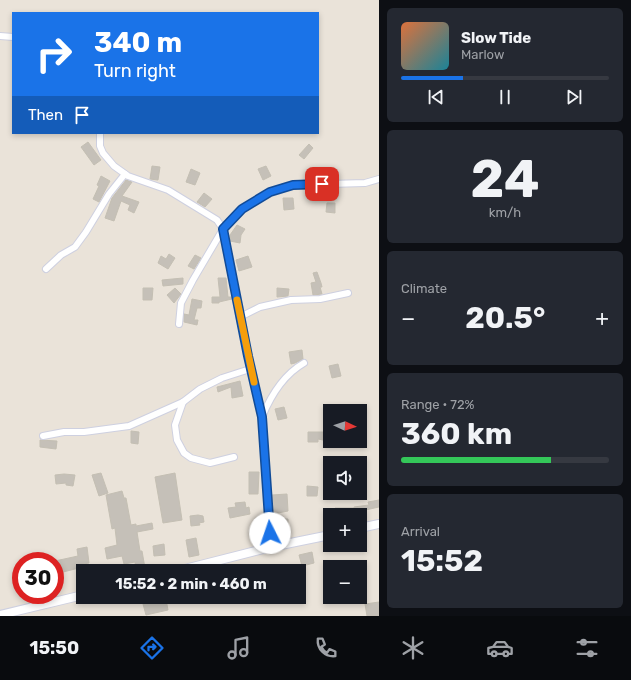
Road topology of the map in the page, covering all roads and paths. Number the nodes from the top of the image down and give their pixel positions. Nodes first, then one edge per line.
1 (0, 36) edge
2 (12, 37) edge
3 (100, 134) edge
4 (125, 174) junction
5 (379, 179) edge
6 (223, 229) junction
7 (46, 269) dead end
8 (348, 293) dead end
9 (240, 316) junction
10 (179, 324) dead end
11 (304, 363) dead end
12 (250, 369) junction
13 (183, 402) junction
14 (262, 417) junction
15 (43, 436) dead end
16 (234, 457) dead end
17 (379, 524) edge
18 (367, 527) edge
19 (323, 536) edge
20 (271, 547) junction
21 (204, 564) edge
22 (76, 597) edge
23 (3, 615) edge

1 - 2 street
3 - 4 street
4 - 6 street
4 - 7 street
5 - 6 street
6 - 9 street
6 - 10 street
8 - 9 street
9 - 12 street
11 - 14 street
12 - 13 street
12 - 14 street
13 - 15 street
13 - 16 street
14 - 20 street
17 - 18 street
19 - 20 street
20 - 21 street
22 - 23 street

